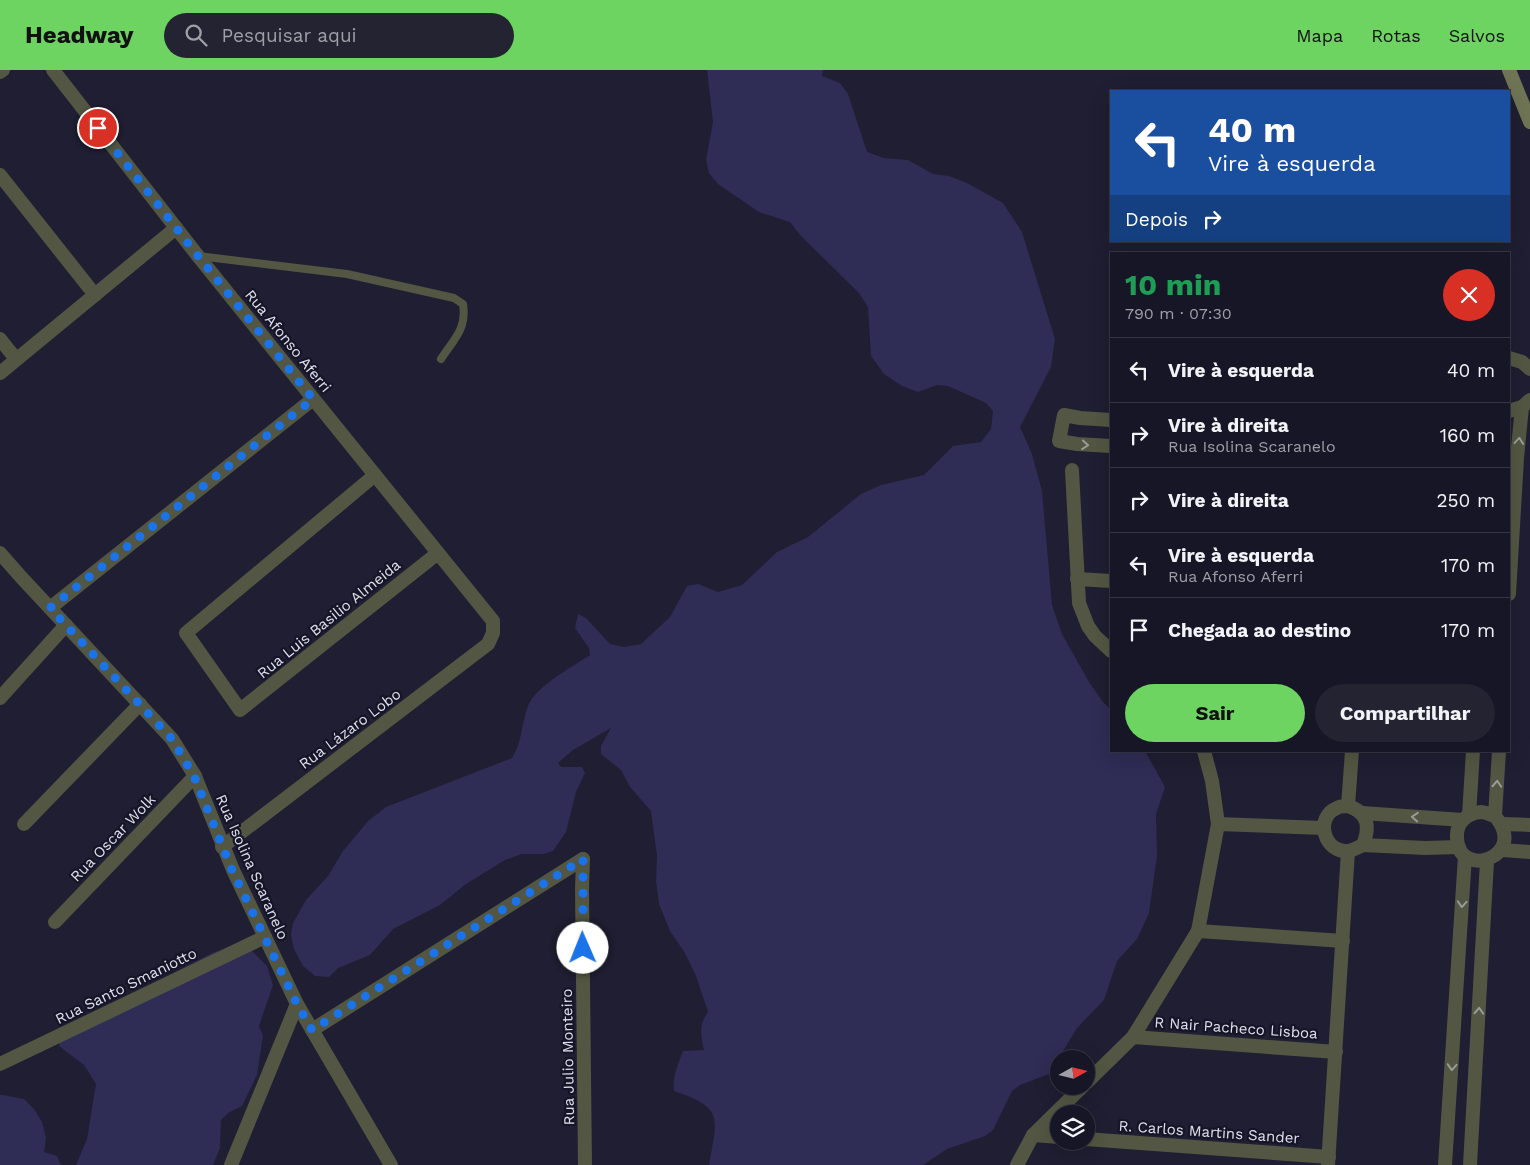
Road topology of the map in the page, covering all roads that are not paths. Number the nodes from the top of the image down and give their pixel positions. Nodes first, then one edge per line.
1 (53, 70) edge
2 (1509, 70) edge
3 (1516, 85) junction
4 (1530, 106) edge
5 (1530, 122) edge
6 (0, 175) edge
7 (176, 228) junction
8 (198, 256) junction
9 (95, 295) junction
10 (0, 339) edge
11 (441, 359) dead end
12 (16, 360) junction
13 (0, 373) edge
14 (313, 399) junction
15 (1520, 406) edge
16 (1110, 420) edge
17 (1110, 446) edge
18 (1072, 470) dead end
19 (375, 475) junction
20 (0, 553) edge
21 (438, 553) junction
22 (1510, 577) edge
23 (1077, 579) junction
24 (1110, 581) edge
25 (50, 608) junction
26 (66, 625) junction
27 (493, 633) joint
28 (1110, 650) edge
29 (0, 698) edge
30 (140, 704) junction
31 (1204, 752) edge
32 (1352, 752) edge
33 (1473, 752) edge
34 (1499, 752) edge
35 (194, 776) junction
36 (1348, 806) junction
37 (1362, 813) junction
38 (1466, 817) junction
39 (1499, 820) junction
40 (24, 824) dead end
41 (1218, 824) junction
42 (1530, 824) edge
43 (1323, 828) junction
44 (1363, 845) junction
45 (222, 847) junction
46 (1502, 850) junction
47 (1348, 851) junction
48 (1462, 852) junction
49 (1530, 852) edge
50 (1487, 861) junction
51 (56, 922) dead end
52 (1198, 931) junction
53 (265, 937) junction
54 (1343, 941) junction
55 (297, 1004) junction
56 (312, 1030) junction
57 (1133, 1037) junction
58 (1336, 1052) junction
59 (0, 1064) edge
60 (1095, 1074) edge
61 (1074, 1095) edge
62 (1033, 1135) junction
63 (1050, 1136) edge
64 (1095, 1140) edge
65 (1329, 1161) edge
66 (231, 1165) edge
67 (391, 1165) edge
68 (586, 1165) edge
69 (1017, 1165) edge
70 (1445, 1165) edge
71 (1470, 1165) edge

1 - 7 street, Rua Afonso Aferri
2 - 3 main road
3 - 4 main road
3 - 5 main road
6 - 9 street
7 - 8 street, Rua Afonso Aferri
7 - 9 street
8 - 11 lane
8 - 14 street, Rua Afonso Aferri
9 - 12 street
10 - 12 street
12 - 13 street
14 - 19 street, Rua Afonso Aferri
14 - 25 street
22 -> 15 street
16 -> 17 street
18 - 23 street
19 - 21 street, Rua Afonso Aferri
19 - 21 street, Rua Luis Basilio Almeida
20 - 25 street, Rua Isolina Scaranelo
21 - 27 street, Rua Afonso Aferri
23 - 24 street
23 - 28 street
25 - 26 street, Rua Isolina Scaranelo
26 - 29 street
26 - 30 street, Rua Isolina Scaranelo
27 - 45 street, Rua Lázaro Lobo
30 - 35 street, Rua Isolina Scaranelo
30 - 40 street
31 - 41 street
32 - 36 street
33 - 38 street
39 -> 34 street
35 - 45 street, Rua Isolina Scaranelo
35 - 51 street, Rua Oscar Wolk
36 - 37 street
36 - 43 street
38 -> 37 street
37 - 44 street
38 - 39 street
38 - 48 street
39 - 42 street
39 - 46 street
41 - 43 street
41 - 52 street
43 - 47 street
44 - 47 street
44 - 48 street
45 - 53 street, Rua Isolina Scaranelo
46 - 49 street
46 - 50 street
47 - 54 street
48 - 50 street
48 -> 70 street
71 -> 50 street
52 - 54 street
52 - 57 street
53 - 55 street, Rua Isolina Scaranelo
53 - 59 street, Rua Santo Smaniotto
54 - 58 street
55 - 56 street, Rua Isolina Scaranelo
55 - 66 street
56 - 67 street, Rua Isolina Scaranelo
56 - 68 street, Rua Julio Monteiro
57 - 58 street, R Nair Pacheco Lisboa
57 - 60 street
58 - 65 street
61 - 62 street
62 - 63 street
62 - 69 street
64 - 65 street, R. Carlos Martins Sander

